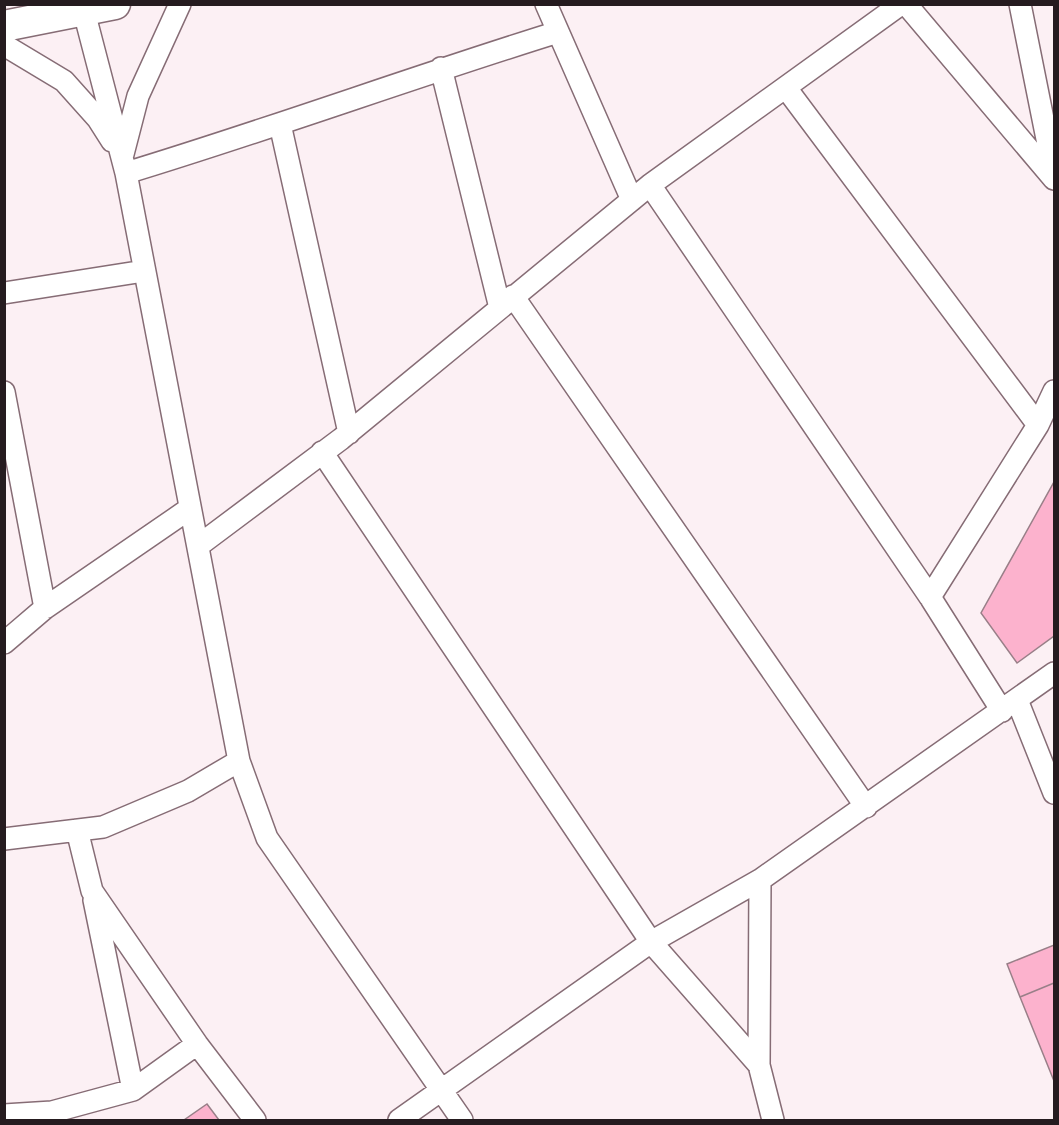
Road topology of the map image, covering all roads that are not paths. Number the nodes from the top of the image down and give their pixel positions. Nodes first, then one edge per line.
1 (115, 4) edge
2 (180, 4) edge
3 (546, 4) edge
4 (904, 4) edge
5 (1020, 4) edge
6 (83, 8) edge
7 (4, 26) edge
8 (558, 32) junction
9 (4, 45) edge
10 (441, 68) junction
11 (786, 88) junction
12 (280, 124) junction
13 (124, 166) junction
14 (1054, 177) edge
15 (650, 185) junction
16 (632, 200) junction
17 (144, 271) junction
18 (4, 293) edge
19 (506, 302) junction
20 (1054, 391) edge
21 (4, 392) edge
22 (1038, 425) junction
23 (349, 433) junction
24 (322, 452) junction
25 (11, 457) edge
26 (189, 509) junction
27 (198, 546) junction
28 (930, 597) junction
29 (45, 608) junction
30 (4, 643) edge
31 (1054, 673) edge
32 (1010, 705) junction
33 (239, 761) junction
34 (1054, 793) edge
35 (866, 807) junction
36 (77, 830) junction
37 (4, 839) edge
38 (760, 880) junction
39 (92, 891) junction
40 (651, 942) junction
41 (197, 1044) junction
42 (759, 1065) junction
43 (133, 1090) junction
44 (441, 1091) junction
45 (4, 1115) edge
46 (255, 1120) edge
47 (399, 1120) edge
48 (462, 1120) edge
49 (773, 1120) edge

1 - 6 main road
2 - 13 street
3 - 8 street
4 - 11 street
4 - 14 street
5 - 14 street
6 - 7 main road
6 - 13 street
8 - 10 street
8 - 16 street
9 - 13 street
10 - 12 street
10 - 19 street
11 - 15 street
11 - 22 street
12 - 13 street
12 - 23 street
13 - 17 street
15 - 16 street
15 - 28 street
16 - 19 street
17 - 18 street
17 - 26 street
19 - 23 street
19 - 35 street
20 - 22 street
21 - 25 street
22 - 28 street
23 - 24 street
24 - 27 street
24 - 40 street
25 - 29 street
26 - 27 street
26 - 29 street
27 - 33 street
28 - 32 street
29 - 30 street
31 - 32 street
32 - 34 street
32 - 35 street
33 - 36 street
33 - 44 street
35 - 38 street
36 - 37 street
36 - 39 street
38 - 40 street
38 - 42 street
39 - 41 street
39 - 43 street
40 - 42 street
40 - 44 street
41 - 43 street
41 - 46 street
42 - 49 street
43 - 45 street
44 - 47 street
44 - 48 street

